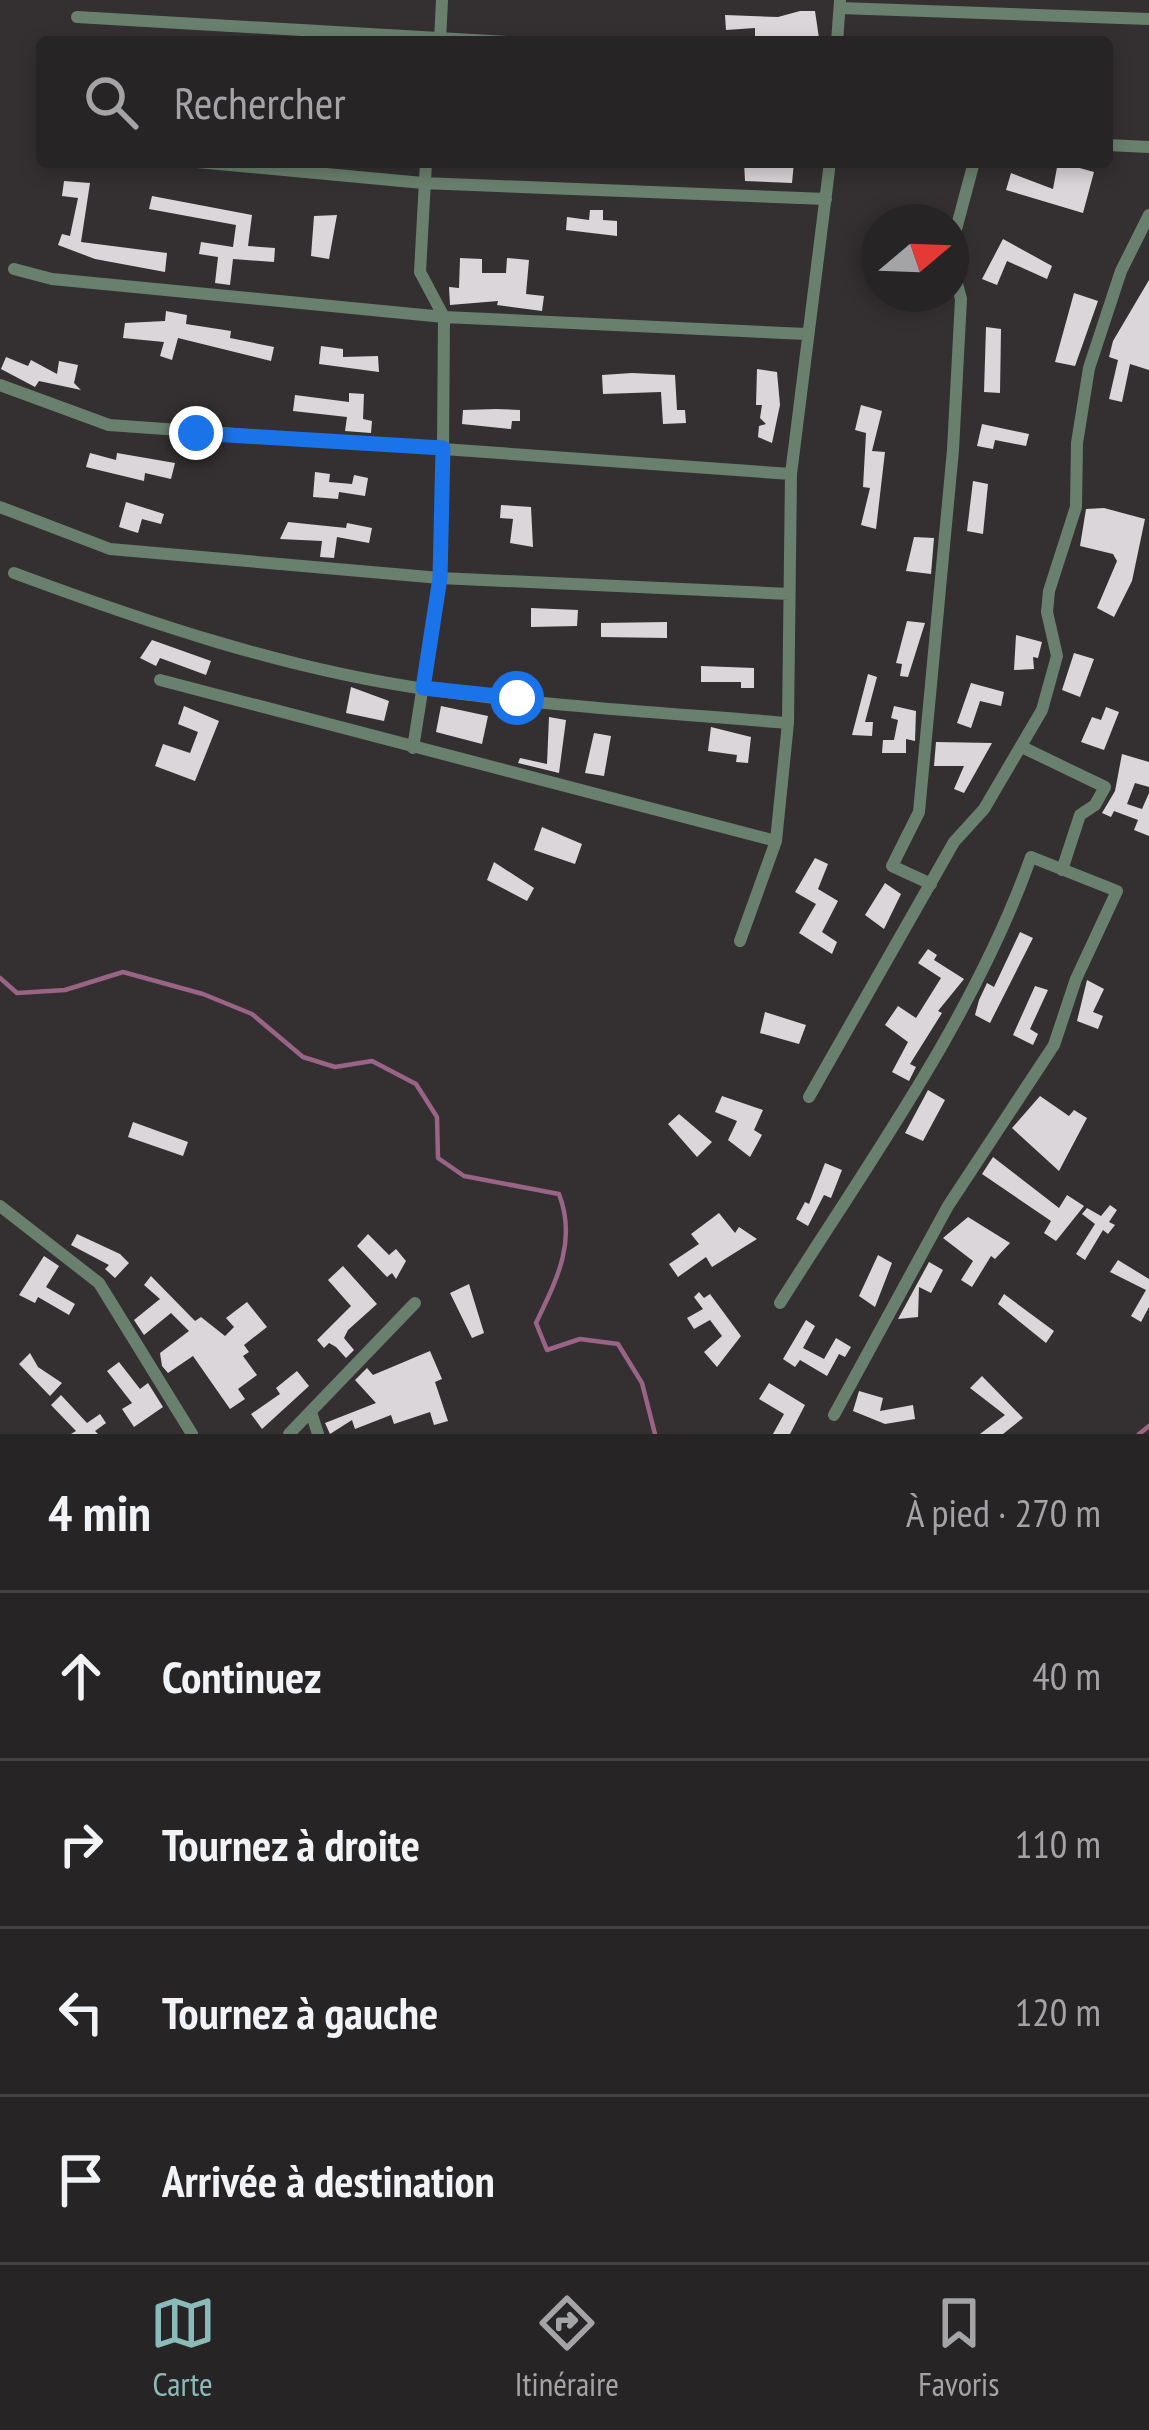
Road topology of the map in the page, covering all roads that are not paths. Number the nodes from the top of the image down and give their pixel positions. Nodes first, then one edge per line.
1 (442, 0) edge
2 (840, 4) edge
3 (77, 17) dead end
4 (1149, 19) edge
5 (390, 36) edge
6 (440, 36) edge
7 (837, 36) edge
8 (1113, 145) edge
9 (1149, 146) edge
10 (262, 168) edge
11 (425, 168) edge
12 (829, 168) edge
13 (972, 168) edge
14 (423, 183) junction
15 (826, 199) junction
16 (963, 204) edge
17 (1149, 215) edge
18 (14, 269) dead end
19 (961, 312) edge
20 (444, 317) junction
21 (806, 334) junction
22 (0, 385) edge
23 (443, 448) junction
24 (791, 474) junction
25 (0, 507) edge
26 (14, 573) dead end
27 (440, 578) junction
28 (789, 594) junction
29 (160, 680) dead end
30 (423, 688) junction
31 (788, 723) junction
32 (413, 748) junction
33 (1024, 748) junction
34 (776, 841) junction
35 (1062, 870) junction
36 (931, 884) junction
37 (740, 941) dead end
38 (809, 1097) dead end
39 (0, 1207) edge
40 (780, 1303) dead end
41 (415, 1304) dead end
42 (310, 1412) junction
43 (834, 1414) dead end
44 (192, 1434) edge
45 (289, 1434) edge
46 (318, 1434) edge

1 - 6 street
2 - 4 street
2 - 7 street
3 - 5 street
8 - 9 street
10 - 14 street
11 - 14 street
12 - 15 street
13 - 16 street
14 - 15 street
14 - 20 street
15 - 21 street
17 - 33 street
18 - 20 street
19 - 36 street
20 - 21 street
20 - 23 street
21 - 24 street
22 - 23 street
23 - 24 street
23 - 27 street
24 - 28 street
25 - 27 street
26 - 30 street
27 - 28 street
27 - 30 street
28 - 31 street
29 - 32 street
30 - 31 street
30 - 32 street
31 - 34 street
32 - 34 street
33 - 35 street
33 - 36 street
34 - 37 street
35 - 40 street
35 - 43 street
36 - 38 street
39 - 44 street
41 - 42 street
42 - 45 street
42 - 46 street

